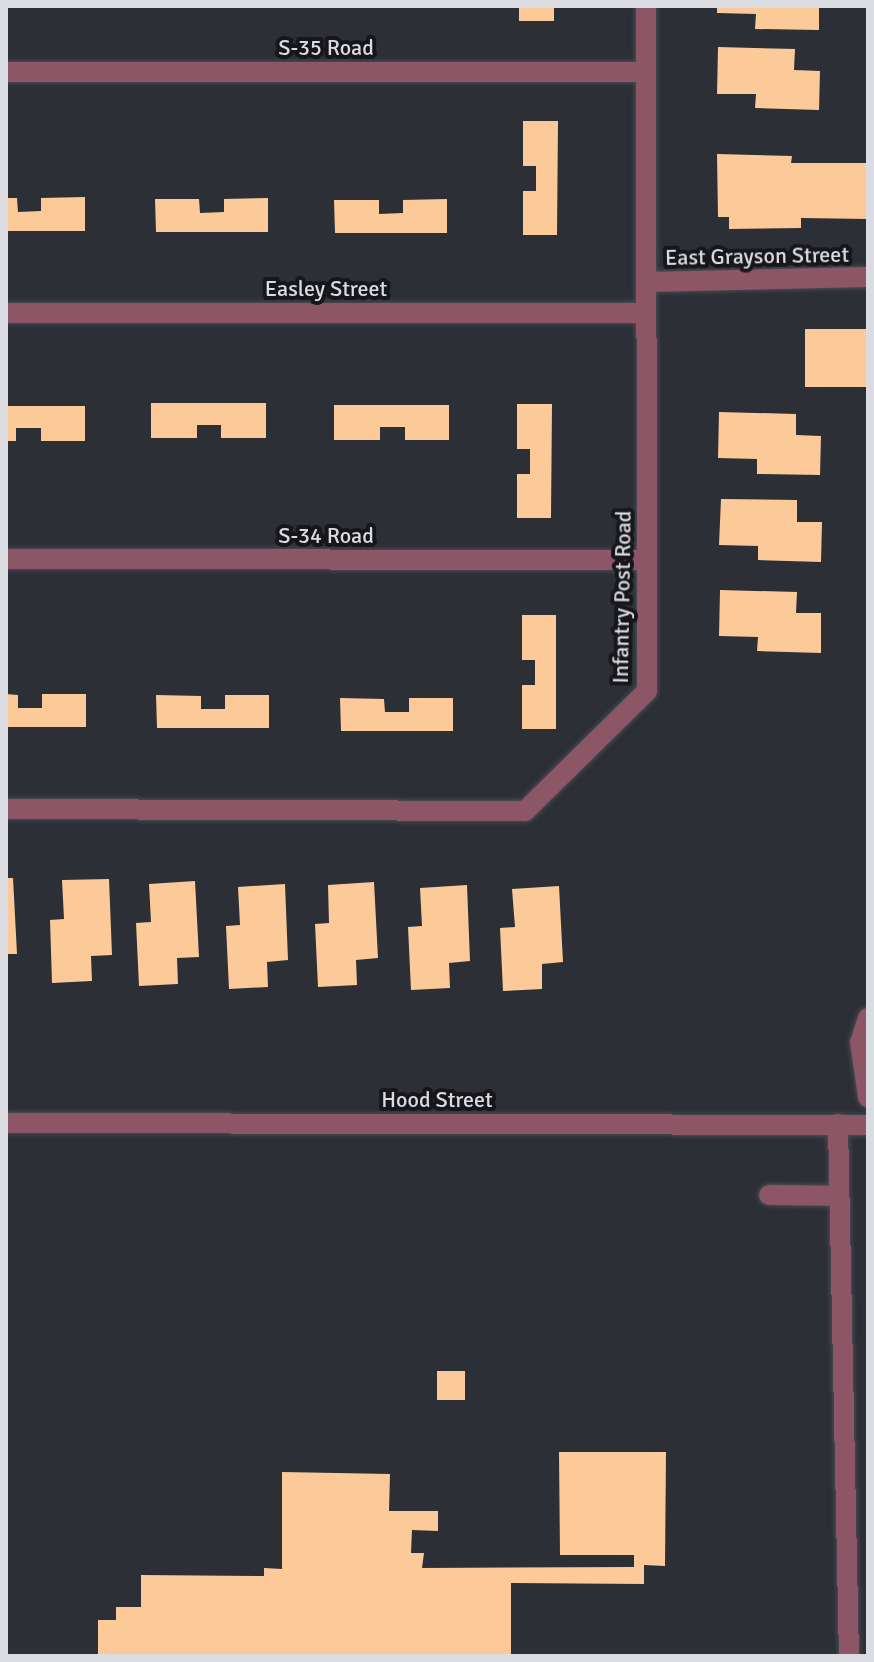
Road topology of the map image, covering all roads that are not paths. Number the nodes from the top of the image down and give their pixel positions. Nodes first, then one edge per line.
1 (646, 6) edge
2 (6, 72) edge
3 (645, 72) junction
4 (868, 277) edge
5 (646, 282) junction
6 (6, 313) edge
7 (646, 313) junction
8 (6, 559) edge
9 (647, 560) junction
10 (6, 809) edge
11 (868, 1018) edge
12 (868, 1097) edge
13 (6, 1123) edge
14 (838, 1124) junction
15 (868, 1125) edge
16 (769, 1195) dead end
17 (839, 1196) junction
18 (849, 1656) edge

1 - 3 street, Infantry Post Road
2 - 3 street, S-35 Road
3 - 5 street, Infantry Post Road
4 - 5 street, East Grayson Street
5 - 7 street, Infantry Post Road
6 - 7 street, Easley Street
7 - 9 street, Infantry Post Road
8 - 9 street, S-34 Road
9 - 10 street, Infantry Post Road
11 - 12 street
13 - 14 street, Hood Street
14 - 15 street, Hood Street
14 - 17 street
16 - 17 street
17 - 18 street

